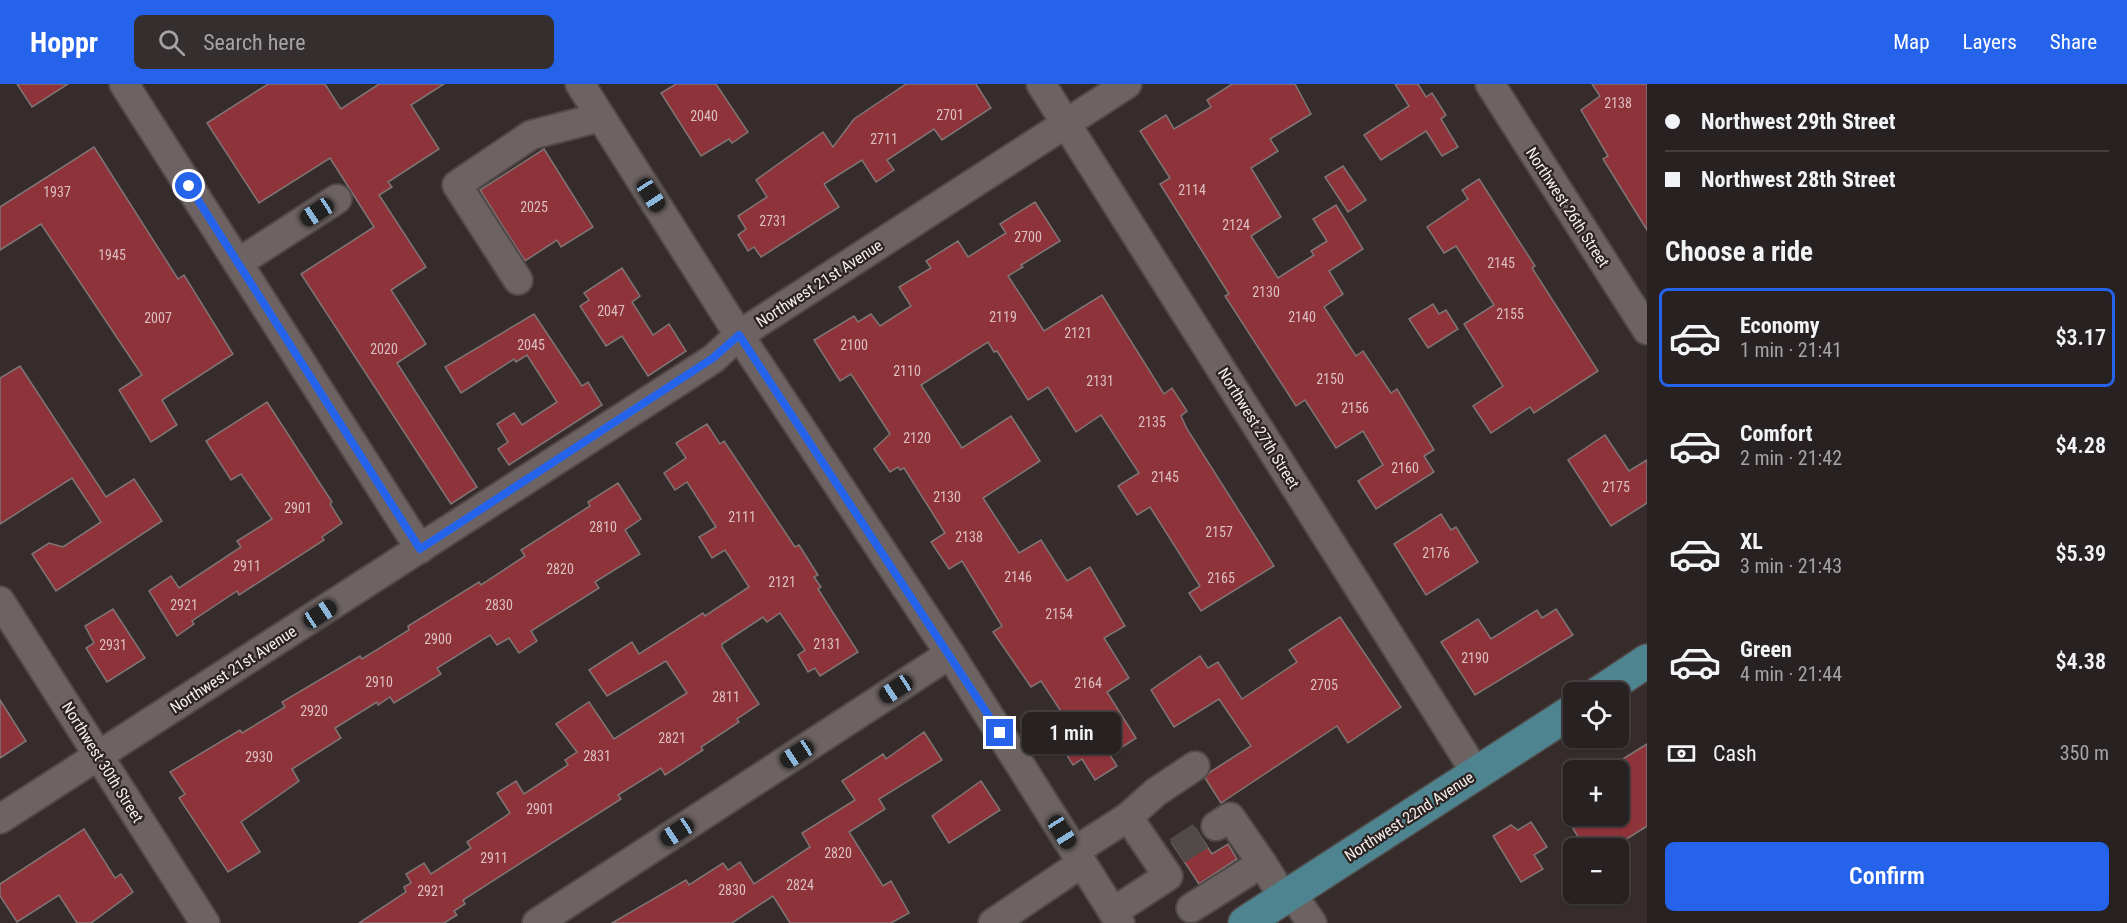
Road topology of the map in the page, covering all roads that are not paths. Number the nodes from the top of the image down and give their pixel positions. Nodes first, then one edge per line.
1 (580, 84) edge
2 (1041, 84) edge
3 (1127, 84) edge
4 (1490, 84) edge
5 (129, 86) edge
6 (601, 117) junction
7 (1067, 123) junction
8 (337, 199) dead end
9 (238, 263) junction
10 (518, 280) dead end
11 (1647, 330) edge
12 (739, 335) junction
13 (420, 549) junction
14 (0, 600) edge
15 (950, 654) junction
16 (1647, 662) edge
17 (1616, 682) edge
18 (1563, 717) edge
19 (99, 755) junction
20 (1195, 766) dead end
21 (1476, 773) junction
22 (1128, 817) junction
23 (0, 819) edge
24 (1227, 833) dead end
25 (1078, 857) junction
26 (1262, 863) junction
27 (1173, 864) junction
28 (1288, 895) junction
29 (1197, 915) edge
30 (1116, 917) edge
31 (205, 923) edge
32 (537, 923) edge
33 (993, 923) edge
34 (1245, 923) edge
35 (1312, 923) edge

1 - 6 street
2 - 7 street, Northwest 27th Street
3 - 7 street, Northwest 21st Avenue
4 - 11 street, Northwest 26th Street
5 - 9 street
6 - 10 street
6 - 12 street
7 - 12 street, Northwest 21st Avenue
7 - 21 street, Northwest 27th Street
8 - 9 street
9 - 13 street
12 - 13 street, Northwest 21st Avenue
12 - 15 street
13 - 19 street, Northwest 21st Avenue
14 - 19 street, Northwest 30th Street
15 - 25 street
15 - 32 street
16 - 17 main road
18 - 21 main road, Northwest 22nd Avenue
19 - 23 street, Northwest 21st Avenue
19 - 31 street, Northwest 30th Street
20 - 22 street
21 - 28 main road, Northwest 22nd Avenue
22 - 25 street
22 - 27 street
24 - 26 street
25 - 30 street
25 - 33 street
26 - 28 street
26 - 29 street
27 - 29 street
27 - 30 street
28 - 34 main road, Northwest 22nd Avenue
28 - 35 street

